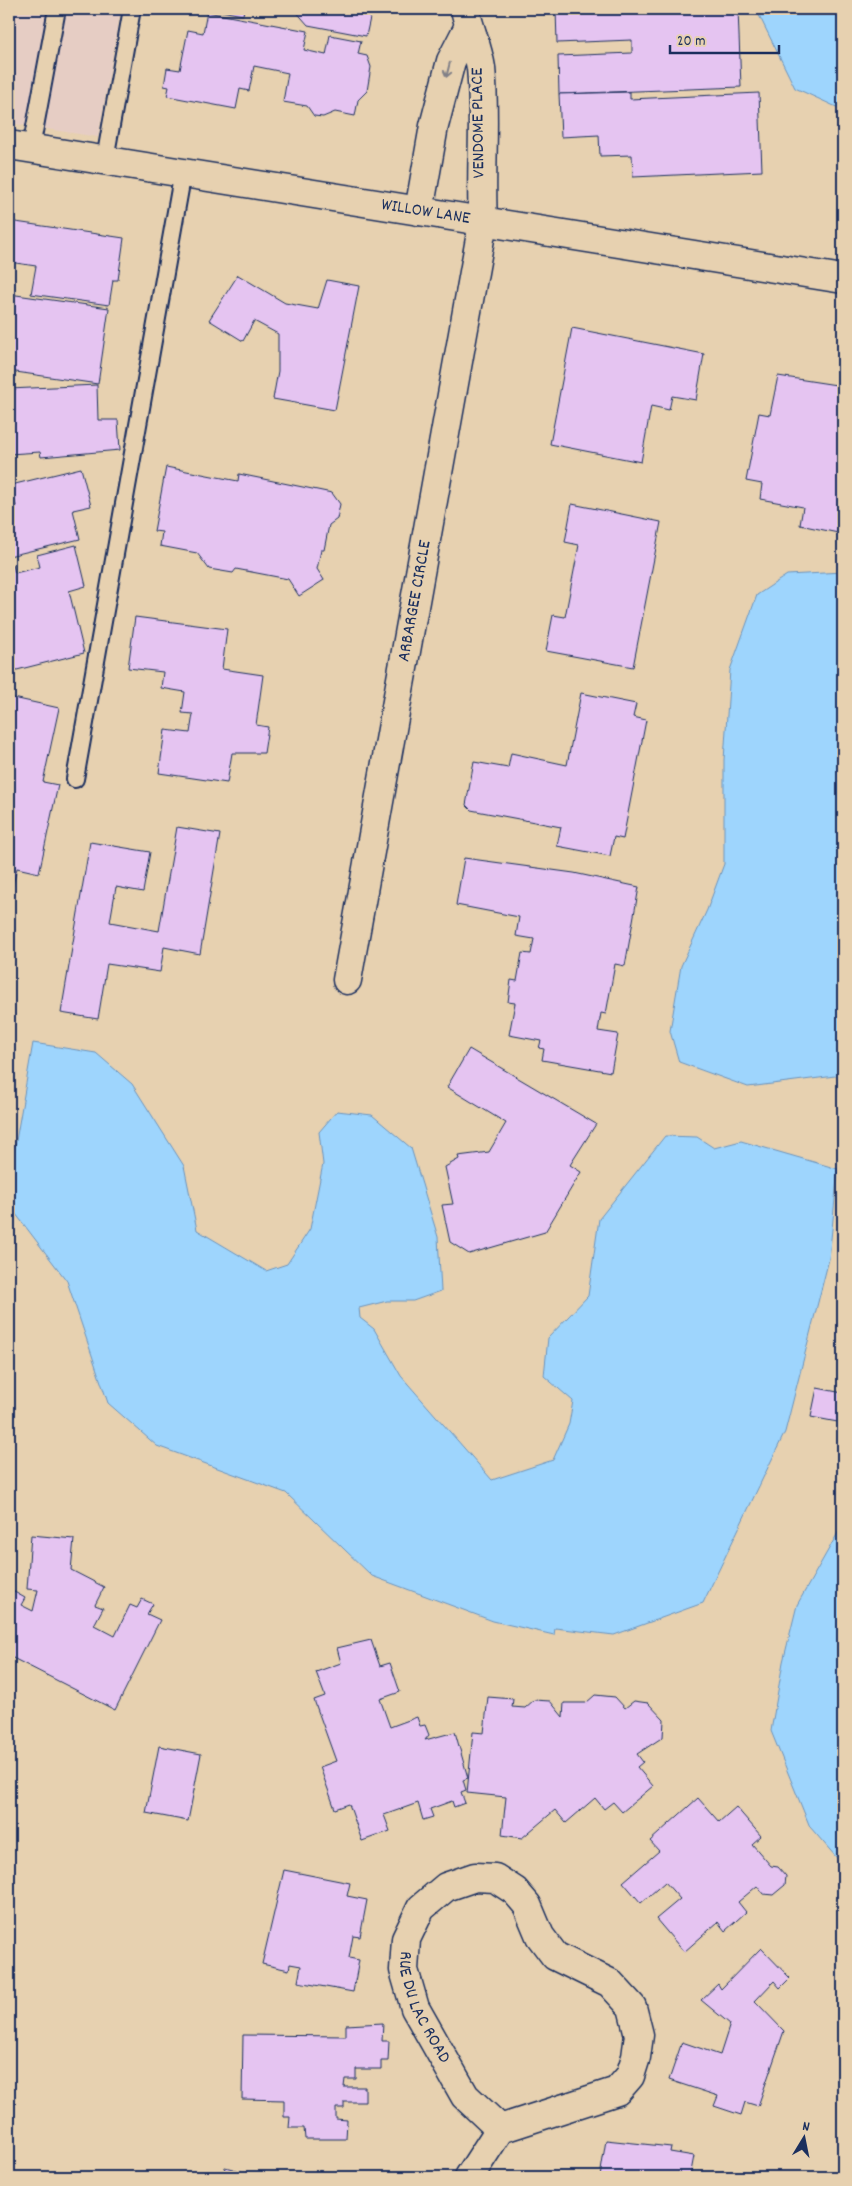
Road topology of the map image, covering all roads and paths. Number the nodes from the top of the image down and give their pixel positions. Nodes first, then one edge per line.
1 (57, 9) edge
2 (132, 9) edge
3 (467, 17) edge
4 (20, 146) edge
5 (105, 160) junction
6 (183, 172) junction
7 (419, 211) junction
8 (483, 222) junction
9 (843, 279) edge
10 (75, 779) dead end
11 (347, 980) dead end
12 (500, 2129) junction
13 (469, 2177) edge

1 - 4 lane
2 - 5 lane
3 -> 7 street, VENDOME PLACE
3 - 8 street, VENDOME PLACE
4 - 5 street, WILLOW LANE
5 - 6 street, WILLOW LANE
6 - 7 street, WILLOW LANE
6 - 10 lane
7 - 8 street, WILLOW LANE
8 - 9 street, WILLOW LANE
8 - 11 street, ARBARGEE CIRCLE
12 - 12 street, RUE DU LAC ROAD
12 - 13 street

